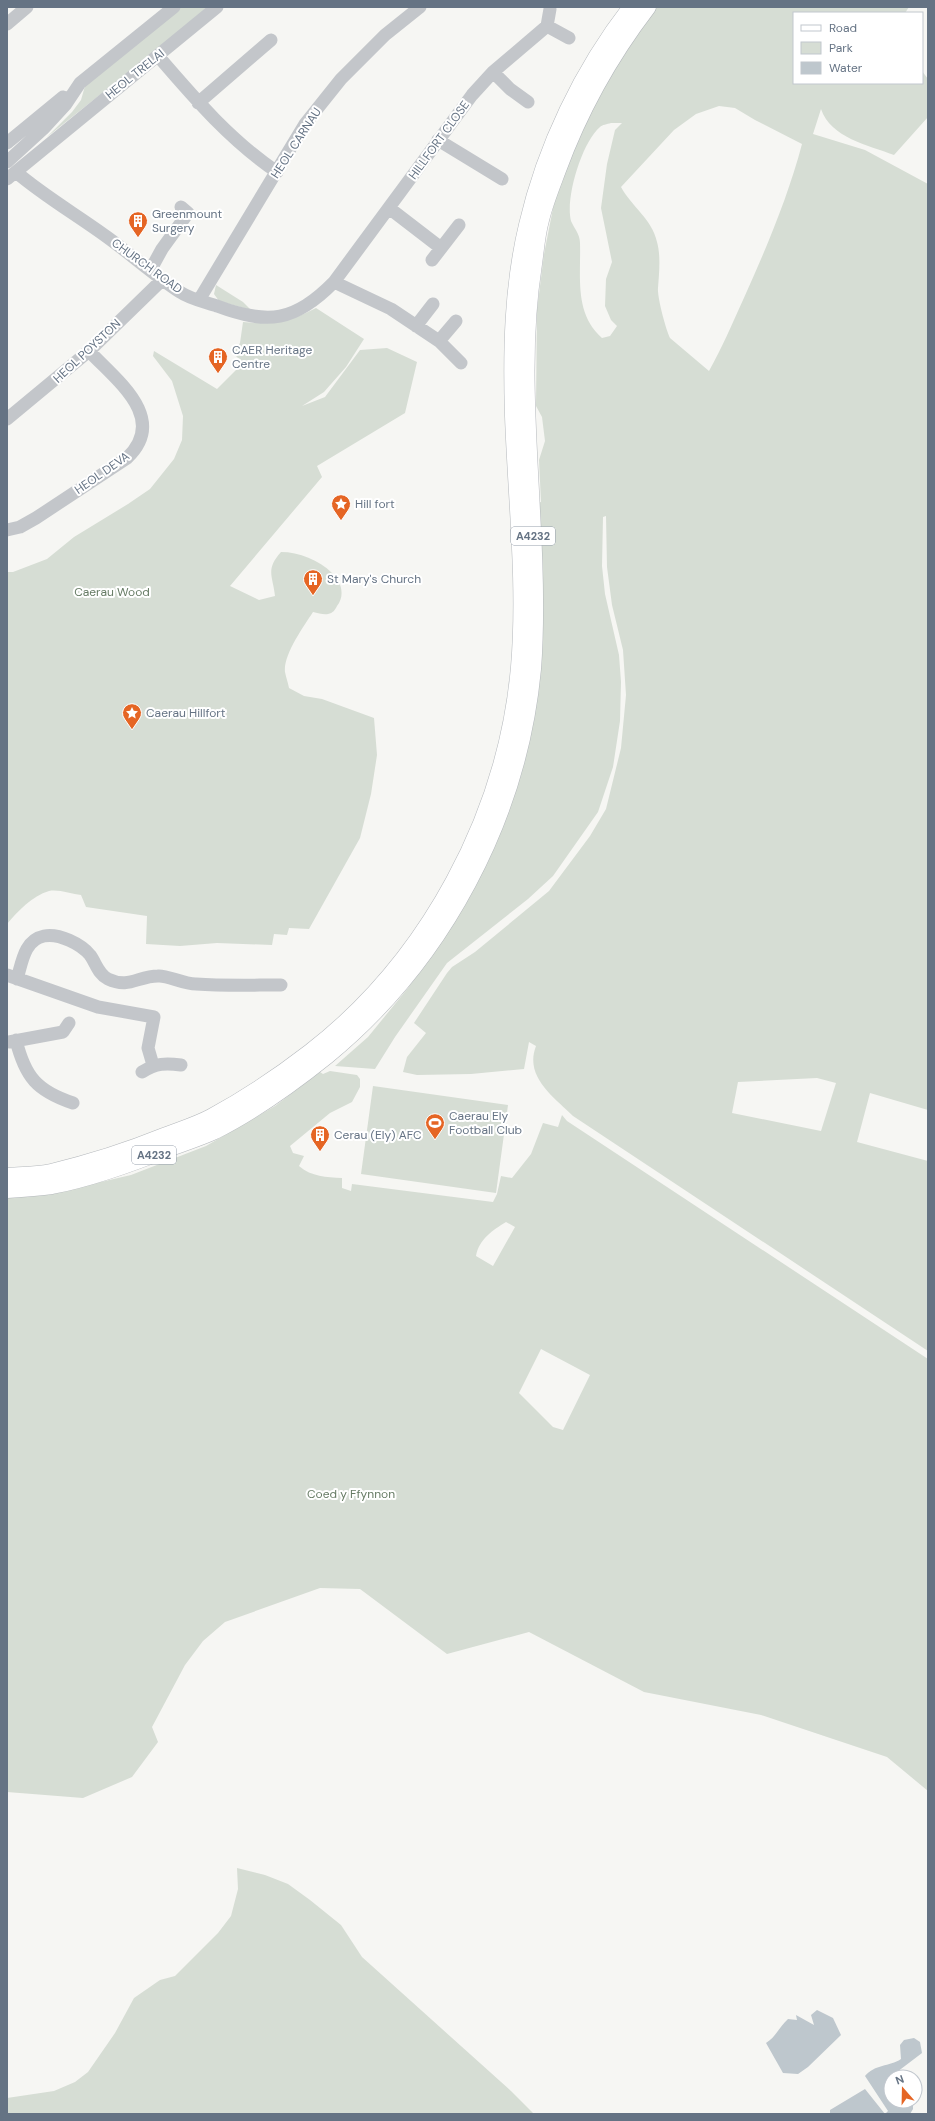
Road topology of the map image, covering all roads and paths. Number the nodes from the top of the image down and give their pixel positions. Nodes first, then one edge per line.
1 (27, 7) edge
2 (174, 7) edge
3 (217, 7) edge
4 (420, 7) edge
5 (631, 7) edge
6 (648, 7) edge
7 (550, 9) dead end
8 (7, 24) edge
9 (548, 26) junction
10 (568, 38) dead end
11 (271, 40) dead end
12 (158, 56) junction
13 (492, 72) junction
14 (80, 83) junction
15 (198, 102) junction
16 (528, 102) dead end
17 (438, 140) junction
18 (54, 142) junction
19 (7, 143) edge
20 (19, 152) junction
21 (7, 162) edge
22 (277, 172) junction
23 (11, 176) edge
24 (502, 178) dead end
25 (181, 207) dead end
26 (389, 208) junction
27 (459, 225) dead end
28 (441, 248) junction
29 (432, 260) dead end
30 (151, 269) junction
31 (163, 279) junction
32 (334, 282) junction
33 (199, 300) junction
34 (433, 304) dead end
35 (456, 320) dead end
36 (416, 326) junction
37 (439, 341) junction
38 (89, 351) junction
39 (461, 363) dead end
40 (7, 419) edge
41 (7, 530) edge
42 (12, 977) edge
43 (281, 986) dead end
44 (69, 1023) dead end
45 (341, 1036) junction
46 (11, 1041) edge
47 (181, 1065) dead end
48 (282, 1082) junction
49 (73, 1102) dead end
50 (7, 1176) edge
51 (7, 1190) edge

1 - 8 street
2 - 14 street, HEOL TRELAI
3 - 12 street, HEOL TRELAI
4 - 22 street, HEOL CARNAU
5 - 45 main road, A4232
6 - 45 main road, A4232
7 - 9 street
9 - 10 street
9 - 13 street, HILLFORT CLOSE
11 - 15 street
12 - 15 street
12 - 18 street, HEOL TRELAI
13 - 16 street
13 - 17 street, HILLFORT CLOSE
14 - 19 street, HEOL TRELAI
14 - 20 street, HEOL TRELAI
15 - 22 street
17 - 24 street
17 - 26 street, HILLFORT CLOSE
18 - 20 street, HEOL TRELAI
18 - 23 street, HEOL TRELAI
20 - 21 street, HEOL TRELAI
22 - 33 street, HEOL CARNAU
23 - 30 street, CHURCH ROAD
25 - 30 street
26 - 28 street
26 - 32 street, HILLFORT CLOSE
27 - 28 street
28 - 29 street
30 - 31 street, CHURCH ROAD
31 - 33 street, CHURCH ROAD
31 - 38 street, HEOL POYSTON
32 - 33 street, CHURCH ROAD
32 - 36 street
34 - 36 street
35 - 37 street
36 - 37 street
37 - 39 street
38 - 40 street, HEOL POYSTON
38 - 41 street, HEOL DEVA
42 - 43 street
42 - 47 street
44 - 46 street
45 - 48 main road, A4232
46 - 49 street
48 - 50 main road, A4232
48 - 51 main road, A4232

